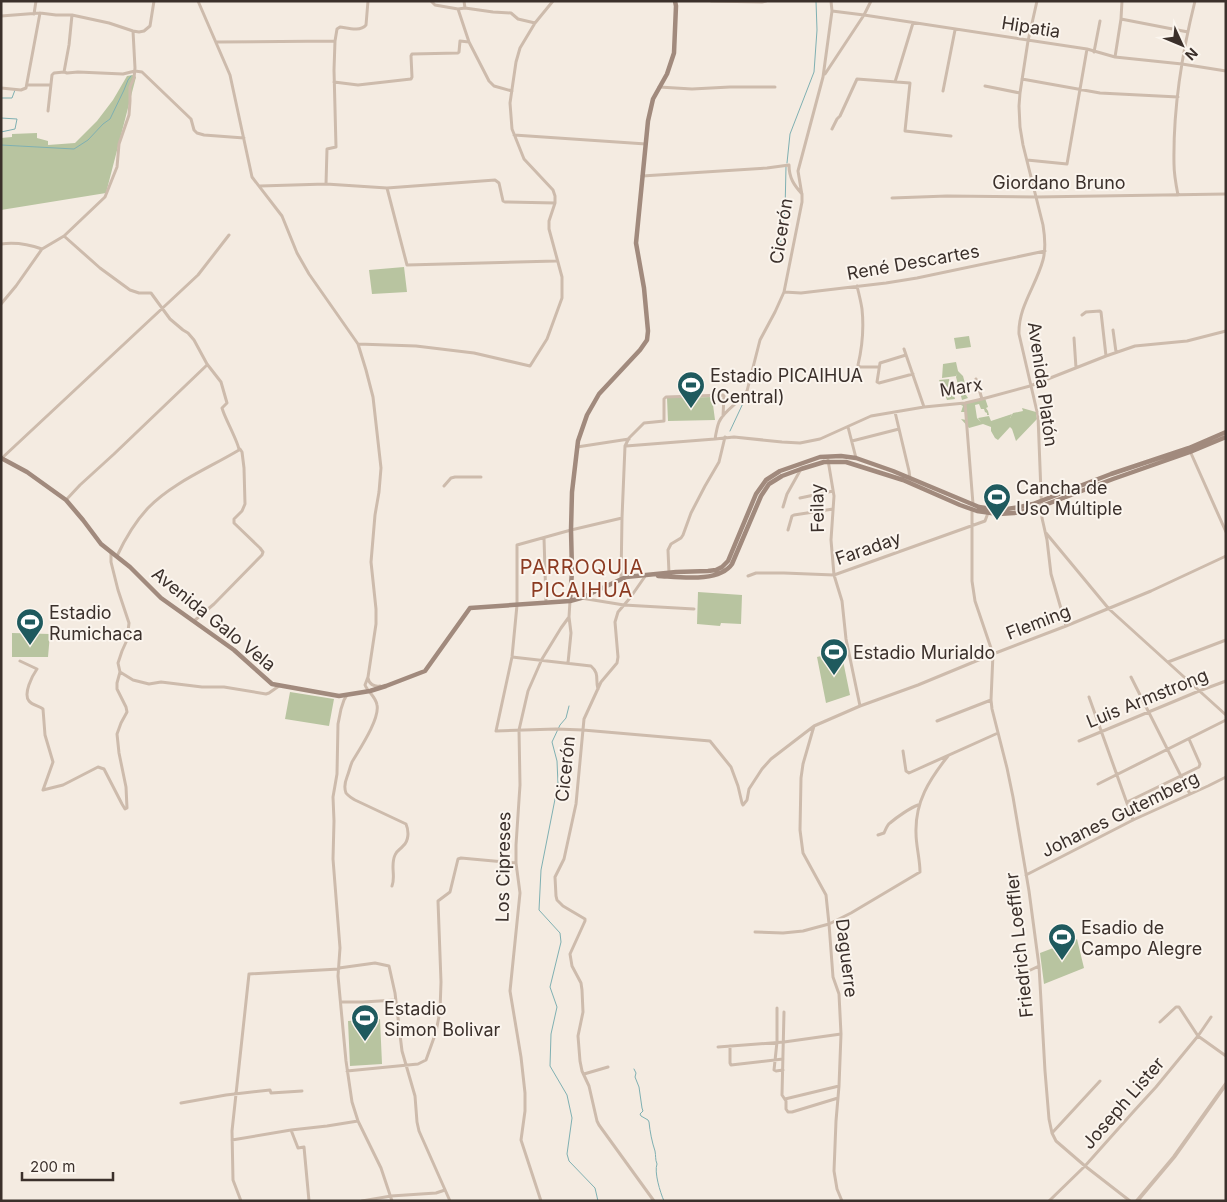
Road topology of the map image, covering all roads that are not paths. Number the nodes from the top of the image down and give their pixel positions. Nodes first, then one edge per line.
1 (36, 1) edge
2 (154, 1) edge
3 (198, 1) edge
4 (368, 1) edge
5 (431, 1) edge
6 (464, 1) edge
7 (554, 1) edge
8 (675, 1) edge
9 (710, 1) edge
10 (766, 1) edge
11 (831, 1) edge
12 (871, 1) edge
13 (1037, 1) edge
14 (1122, 1) edge
15 (1195, 1) edge
16 (730, 2) edge
17 (465, 8) junction
18 (458, 9) junction
19 (832, 11) junction
20 (40, 13) junction
21 (34, 14) junction
22 (72, 15) junction
23 (864, 15) junction
24 (1, 16) edge
25 (1121, 19) junction
26 (1100, 21) dead end
27 (913, 23) junction
28 (535, 24) junction
29 (955, 30) junction
30 (133, 31) junction
31 (1188, 32) junction
32 (1028, 41) junction
33 (217, 42) junction
34 (335, 42) junction
35 (469, 42) junction
36 (1087, 50) junction
37 (1094, 52) junction
38 (1115, 57) junction
39 (1182, 64) junction
40 (134, 71) junction
41 (1226, 71) edge
42 (64, 72) junction
43 (823, 77) junction
44 (1022, 79) junction
45 (334, 82) junction
46 (895, 82) junction
47 (27, 84) junction
48 (50, 86) junction
49 (985, 86) dead end
50 (775, 87) dead end
51 (1, 88) edge
52 (660, 88) junction
53 (1081, 90) junction
54 (512, 91) junction
55 (943, 91) dead end
56 (1020, 93) junction
57 (1178, 97) junction
58 (48, 111) dead end
59 (832, 130) dead end
60 (514, 135) junction
61 (951, 136) dead end
62 (244, 138) junction
63 (646, 144) junction
64 (1026, 160) junction
65 (642, 176) junction
66 (326, 184) junction
67 (260, 186) junction
68 (387, 188) junction
69 (1226, 194) edge
70 (802, 195) junction
71 (1178, 195) junction
72 (1036, 197) junction
73 (892, 198) dead end
74 (555, 203) junction
75 (229, 235) dead end
76 (64, 236) junction
77 (1, 244) edge
78 (42, 249) junction
79 (1045, 250) junction
80 (556, 261) junction
81 (857, 286) junction
82 (784, 292) junction
83 (1, 304) edge
84 (163, 308) junction
85 (1082, 315) dead end
86 (1113, 330) dead end
87 (1226, 330) edge
88 (1074, 338) dead end
89 (358, 344) junction
90 (904, 349) dead end
91 (1116, 352) junction
92 (906, 355) junction
93 (1106, 356) junction
94 (207, 364) junction
95 (879, 367) junction
96 (1076, 368) junction
97 (913, 374) junction
98 (976, 379) dead end
99 (1030, 386) junction
100 (982, 399) junction
101 (965, 403) junction
102 (924, 406) junction
103 (895, 412) junction
104 (723, 416) junction
105 (848, 427) junction
106 (899, 429) junction
107 (1226, 432) edge
108 (725, 437) junction
109 (1226, 437) edge
110 (629, 438) junction
111 (715, 439) junction
112 (852, 441) junction
113 (626, 446) junction
114 (577, 447) junction
115 (240, 449) junction
116 (1190, 450) junction
117 (856, 458) junction
118 (2, 459) edge
119 (828, 459) junction
120 (801, 469) junction
121 (481, 476) dead end
122 (910, 480) junction
123 (444, 486) dead end
124 (833, 491) junction
125 (800, 498) dead end
126 (66, 500) junction
127 (1041, 503) junction
128 (783, 507) dead end
129 (972, 507) junction
130 (833, 509) junction
131 (988, 513) junction
132 (622, 518) junction
133 (972, 525) junction
134 (571, 530) junction
135 (788, 530) dead end
136 (1045, 532) junction
137 (1226, 532) edge
138 (544, 538) junction
139 (111, 552) junction
140 (116, 556) junction
141 (1226, 556) edge
142 (669, 573) junction
143 (649, 575) junction
144 (834, 575) junction
145 (748, 576) dead end
146 (621, 579) junction
147 (582, 598) junction
148 (570, 601) junction
149 (546, 603) junction
150 (517, 605) junction
151 (624, 605) junction
152 (694, 609) dead end
153 (1109, 609) junction
154 (569, 617) junction
155 (193, 622) junction
156 (1066, 626) junction
157 (1226, 640) edge
158 (993, 654) junction
159 (512, 657) junction
160 (542, 659) junction
161 (20, 661) dead end
162 (1168, 662) junction
163 (568, 663) junction
164 (120, 672) junction
165 (368, 677) junction
166 (1131, 678) dead end
167 (1226, 681) edge
168 (279, 686) junction
169 (386, 686) junction
170 (598, 689) junction
171 (370, 691) junction
172 (1199, 691) junction
173 (348, 694) junction
174 (1090, 697) dead end
175 (991, 700) junction
176 (860, 706) junction
177 (1149, 713) junction
178 (1226, 715) edge
179 (1226, 720) edge
180 (937, 721) dead end
181 (814, 726) junction
182 (519, 730) junction
183 (583, 730) junction
184 (1102, 732) junction
185 (998, 733) junction
186 (1189, 739) junction
187 (1079, 741) dead end
188 (1168, 750) junction
189 (903, 751) dead end
190 (948, 756) junction
191 (1117, 775) junction
192 (1181, 776) junction
193 (1226, 777) edge
194 (1098, 784) dead end
195 (1190, 794) junction
196 (1127, 802) junction
197 (919, 805) junction
198 (1134, 820) junction
199 (878, 835) dead end
200 (516, 863) junction
201 (1026, 875) junction
202 (392, 886) dead end
203 (829, 924) junction
204 (755, 932) dead end
205 (1039, 966) junction
206 (339, 968) junction
207 (1020, 974) dead end
208 (396, 1000) junction
209 (341, 1002) junction
210 (777, 1008) dead end
211 (784, 1012) dead end
212 (1211, 1017) dead end
213 (1160, 1022) dead end
214 (841, 1034) junction
215 (1198, 1036) junction
216 (776, 1042) junction
217 (784, 1042) junction
218 (730, 1046) junction
219 (718, 1047) dead end
220 (1226, 1056) edge
221 (783, 1059) junction
222 (775, 1060) junction
223 (406, 1066) junction
224 (608, 1067) dead end
225 (783, 1070) junction
226 (347, 1071) junction
227 (584, 1074) junction
228 (1100, 1082) dead end
229 (1226, 1084) edge
230 (839, 1086) junction
231 (302, 1091) dead end
232 (236, 1095) junction
233 (838, 1098) junction
234 (785, 1099) junction
235 (181, 1104) dead end
236 (358, 1120) junction
237 (291, 1130) junction
238 (1052, 1133) junction
239 (232, 1140) junction
240 (1085, 1166) junction
241 (445, 1190) junction
242 (391, 1196) junction
243 (241, 1201) edge
244 (309, 1201) edge
245 (362, 1201) edge
246 (392, 1201) edge
247 (450, 1201) edge
248 (541, 1201) edge
249 (654, 1201) edge
250 (842, 1201) edge
251 (1049, 1201) edge
252 (1130, 1201) edge
253 (1137, 1201) edge

1 - 21 street
2 - 30 street
3 - 33 street
4 - 34 street
5 - 18 street
6 - 17 street
7 - 28 street
8 - 52 main road
9 - 16 street
10 - 16 street
11 - 19 street, Cicerón
12 - 23 street
13 - 32 street, Avenida Platón
14 - 25 street
15 - 31 street
17 - 18 street
17 - 28 street
18 - 35 street
19 - 23 street, Hipatia
19 - 43 street, Cicerón
20 - 21 street
20 - 22 street
20 - 47 street
21 - 24 street
22 - 30 street
22 - 42 street
23 - 27 street, Hipatia
23 - 43 street
25 - 31 street
25 - 38 street
26 - 37 street
27 - 29 street, Hipatia
27 - 46 street
28 - 54 street
29 - 32 street, Hipatia
29 - 55 street
30 - 40 street
31 - 39 street
32 - 36 street, Hipatia
32 - 44 street, Avenida Platón
33 - 34 street
33 - 62 street
34 - 45 street
35 - 45 street
35 - 54 street
36 - 37 street, Hipatia
36 - 53 street
37 - 38 street, Hipatia
38 - 39 street, Hipatia
39 - 41 street, Hipatia
39 - 57 street
40 - 42 street
40 - 62 street
40 - 76 street
42 - 48 street
43 - 70 street, Cicerón
44 - 53 street
44 - 56 street, Avenida Platón
45 - 66 street
46 - 59 street
46 - 61 street
47 - 48 street
47 - 51 street
48 - 58 street
49 - 56 street
50 - 52 street
52 - 63 main road
53 - 57 street
53 - 64 street
54 - 60 street
56 - 64 street, Avenida Platón
57 - 71 street
60 - 63 street
60 - 74 street
62 - 67 street
63 - 65 main road
64 - 72 street, Avenida Platón
65 - 70 street
65 - 114 main road
66 - 67 street
66 - 68 street
67 - 89 street
68 - 74 street
68 - 80 street
69 - 71 street, Giordano Bruno
70 - 82 street, Cicerón
71 - 72 street, Giordano Bruno
72 - 73 street, Giordano Bruno
72 - 79 street, Avenida Platón
74 - 80 street
75 - 84 street
76 - 78 street
76 - 84 street
77 - 78 street
78 - 83 street
79 - 81 street, René Descartes
79 - 99 street, Avenida Platón
80 - 89 street
81 - 82 street, René Descartes
81 - 95 street
82 - 104 street, Cicerón
84 - 94 street
84 - 118 street
85 - 93 street
86 - 91 street
87 - 91 street, Marx
88 - 96 street
89 - 165 street
90 - 92 street
91 - 93 street, Marx
92 - 95 street
92 - 97 street
93 - 96 street, Marx
94 - 115 street
94 - 126 street
95 - 97 street
96 - 99 street, Marx
97 - 102 street
98 - 100 street
99 - 100 street, Marx
99 - 127 street, Avenida Platón
100 - 101 street, Marx
101 - 102 street, Marx
101 - 129 street
102 - 103 street, Marx
103 - 105 street, Marx
103 - 106 street
104 - 110 street
104 - 111 street, Cicerón
105 - 108 street, Marx
105 - 112 street
106 - 112 street
106 - 122 street
107 - 116 main road, Avenida Galo Vela
108 - 111 street, Marx
108 - 142 street
109 - 116 main road, Avenida Galo Vela
110 - 113 street
110 - 114 street
111 - 113 street, Marx
112 - 117 street
113 - 132 street
114 - 134 main road
115 - 140 street
115 - 155 street
116 - 127 main road, Avenida Galo Vela
116 - 137 street
117 - 119 main road, Avenida Galo Vela
117 - 122 main road, Avenida Galo Vela
118 - 126 main road, Avenida Galo Vela
119 - 120 main road, Avenida Galo Vela
119 - 122 main road, Avenida Galo Vela
119 - 124 street, Feilay
119 - 142 main road, Avenida Galo Vela
120 - 128 street
120 - 143 main road, Avenida Galo Vela
121 - 123 street
122 - 129 main road, Avenida Galo Vela
124 - 125 street
124 - 130 street, Feilay
126 - 139 main road, Avenida Galo Vela
127 - 129 main road, Avenida Galo Vela
127 - 131 main road, Avenida Galo Vela
127 - 136 street, Avenida Platón
129 - 131 main road, Avenida Galo Vela
129 - 133 street
130 - 135 street
130 - 144 street, Feilay
131 - 133 street, Faraday
132 - 134 street
132 - 146 street
133 - 144 street, Faraday
133 - 158 street
134 - 138 street
134 - 148 main road
136 - 153 street
136 - 156 street, Avenida Platón
138 - 149 street
138 - 150 street
139 - 140 main road, Avenida Galo Vela
139 - 164 street
140 - 155 main road, Avenida Galo Vela
141 - 153 street, Fleming
142 - 143 main road, Avenida Galo Vela
143 - 146 main road, Avenida Galo Vela
143 - 151 street, Cicerón
144 - 145 street, Faraday
144 - 176 street, Feilay
146 - 147 main road, Avenida Galo Vela
147 - 148 main road, Avenida Galo Vela
147 - 151 street
148 - 149 main road, Avenida Galo Vela
148 - 154 street
149 - 150 main road, Avenida Galo Vela
150 - 159 street
150 - 169 main road, Avenida Galo Vela
151 - 152 street
151 - 170 street, Cicerón
153 - 156 street, Fleming
153 - 162 street
154 - 160 street, Los Cipreses
154 - 163 street
155 - 168 main road, Avenida Galo Vela
156 - 158 street, Fleming
157 - 162 street
158 - 175 street, Friedrich Loeffler
158 - 176 street, Fleming
159 - 160 street
159 - 182 street
160 - 163 street
160 - 182 street, Los Cipreses
161 - 164 street
162 - 172 street
163 - 170 street
164 - 168 street
165 - 169 street
165 - 171 street
166 - 177 street
167 - 172 street, Luis Armstrong
168 - 173 main road, Avenida Galo Vela
169 - 171 main road, Avenida Galo Vela
170 - 183 street, Cicerón
171 - 173 main road, Avenida Galo Vela
171 - 202 street
172 - 177 street, Luis Armstrong
172 - 178 street
173 - 206 street
174 - 184 street
175 - 180 street
175 - 185 street, Friedrich Loeffler
176 - 181 street, Fleming
177 - 184 street, Luis Armstrong
177 - 188 street
179 - 186 street
181 - 183 street, Fleming
181 - 203 street, Daguerre
182 - 183 street
182 - 200 street, Los Cipreses
183 - 227 street, Cicerón
184 - 187 street, Luis Armstrong
184 - 191 street
185 - 190 street
185 - 201 street, Friedrich Loeffler
186 - 188 street
186 - 192 street
188 - 191 street
188 - 192 street
189 - 190 street
190 - 197 street
191 - 194 street
191 - 196 street
192 - 195 street
192 - 196 street
193 - 195 street, Johanes Gutemberg
195 - 198 street, Johanes Gutemberg
196 - 198 street
197 - 199 street
197 - 203 street
198 - 201 street, Johanes Gutemberg
200 - 223 street
200 - 248 street, Los Cipreses
201 - 205 street, Friedrich Loeffler
203 - 204 street
203 - 214 street, Daguerre
205 - 207 street
205 - 238 street, Friedrich Loeffler
206 - 208 street
206 - 209 street
206 - 232 street
208 - 209 street
208 - 223 street
209 - 226 street
210 - 216 street
211 - 217 street
212 - 215 street, Joseph Lister
213 - 215 street
214 - 217 street
214 - 230 street, Daguerre
215 - 220 street
215 - 240 street, Joseph Lister
216 - 217 street
216 - 218 street
216 - 222 street
217 - 221 street
218 - 219 street
218 - 222 street
221 - 222 street
221 - 225 street
222 - 225 street
223 - 226 street
223 - 241 street
224 - 227 street
225 - 234 street
226 - 236 street
227 - 249 street
228 - 238 street
229 - 253 street
230 - 233 street, Daguerre
230 - 234 street
231 - 232 street
232 - 235 street
232 - 239 street
233 - 234 street
233 - 250 street, Daguerre
236 - 237 street
236 - 242 street
237 - 239 street
237 - 244 street
238 - 240 street
239 - 243 street
240 - 251 street, Joseph Lister
240 - 252 street
241 - 242 street
241 - 247 street
242 - 245 street
242 - 246 street

